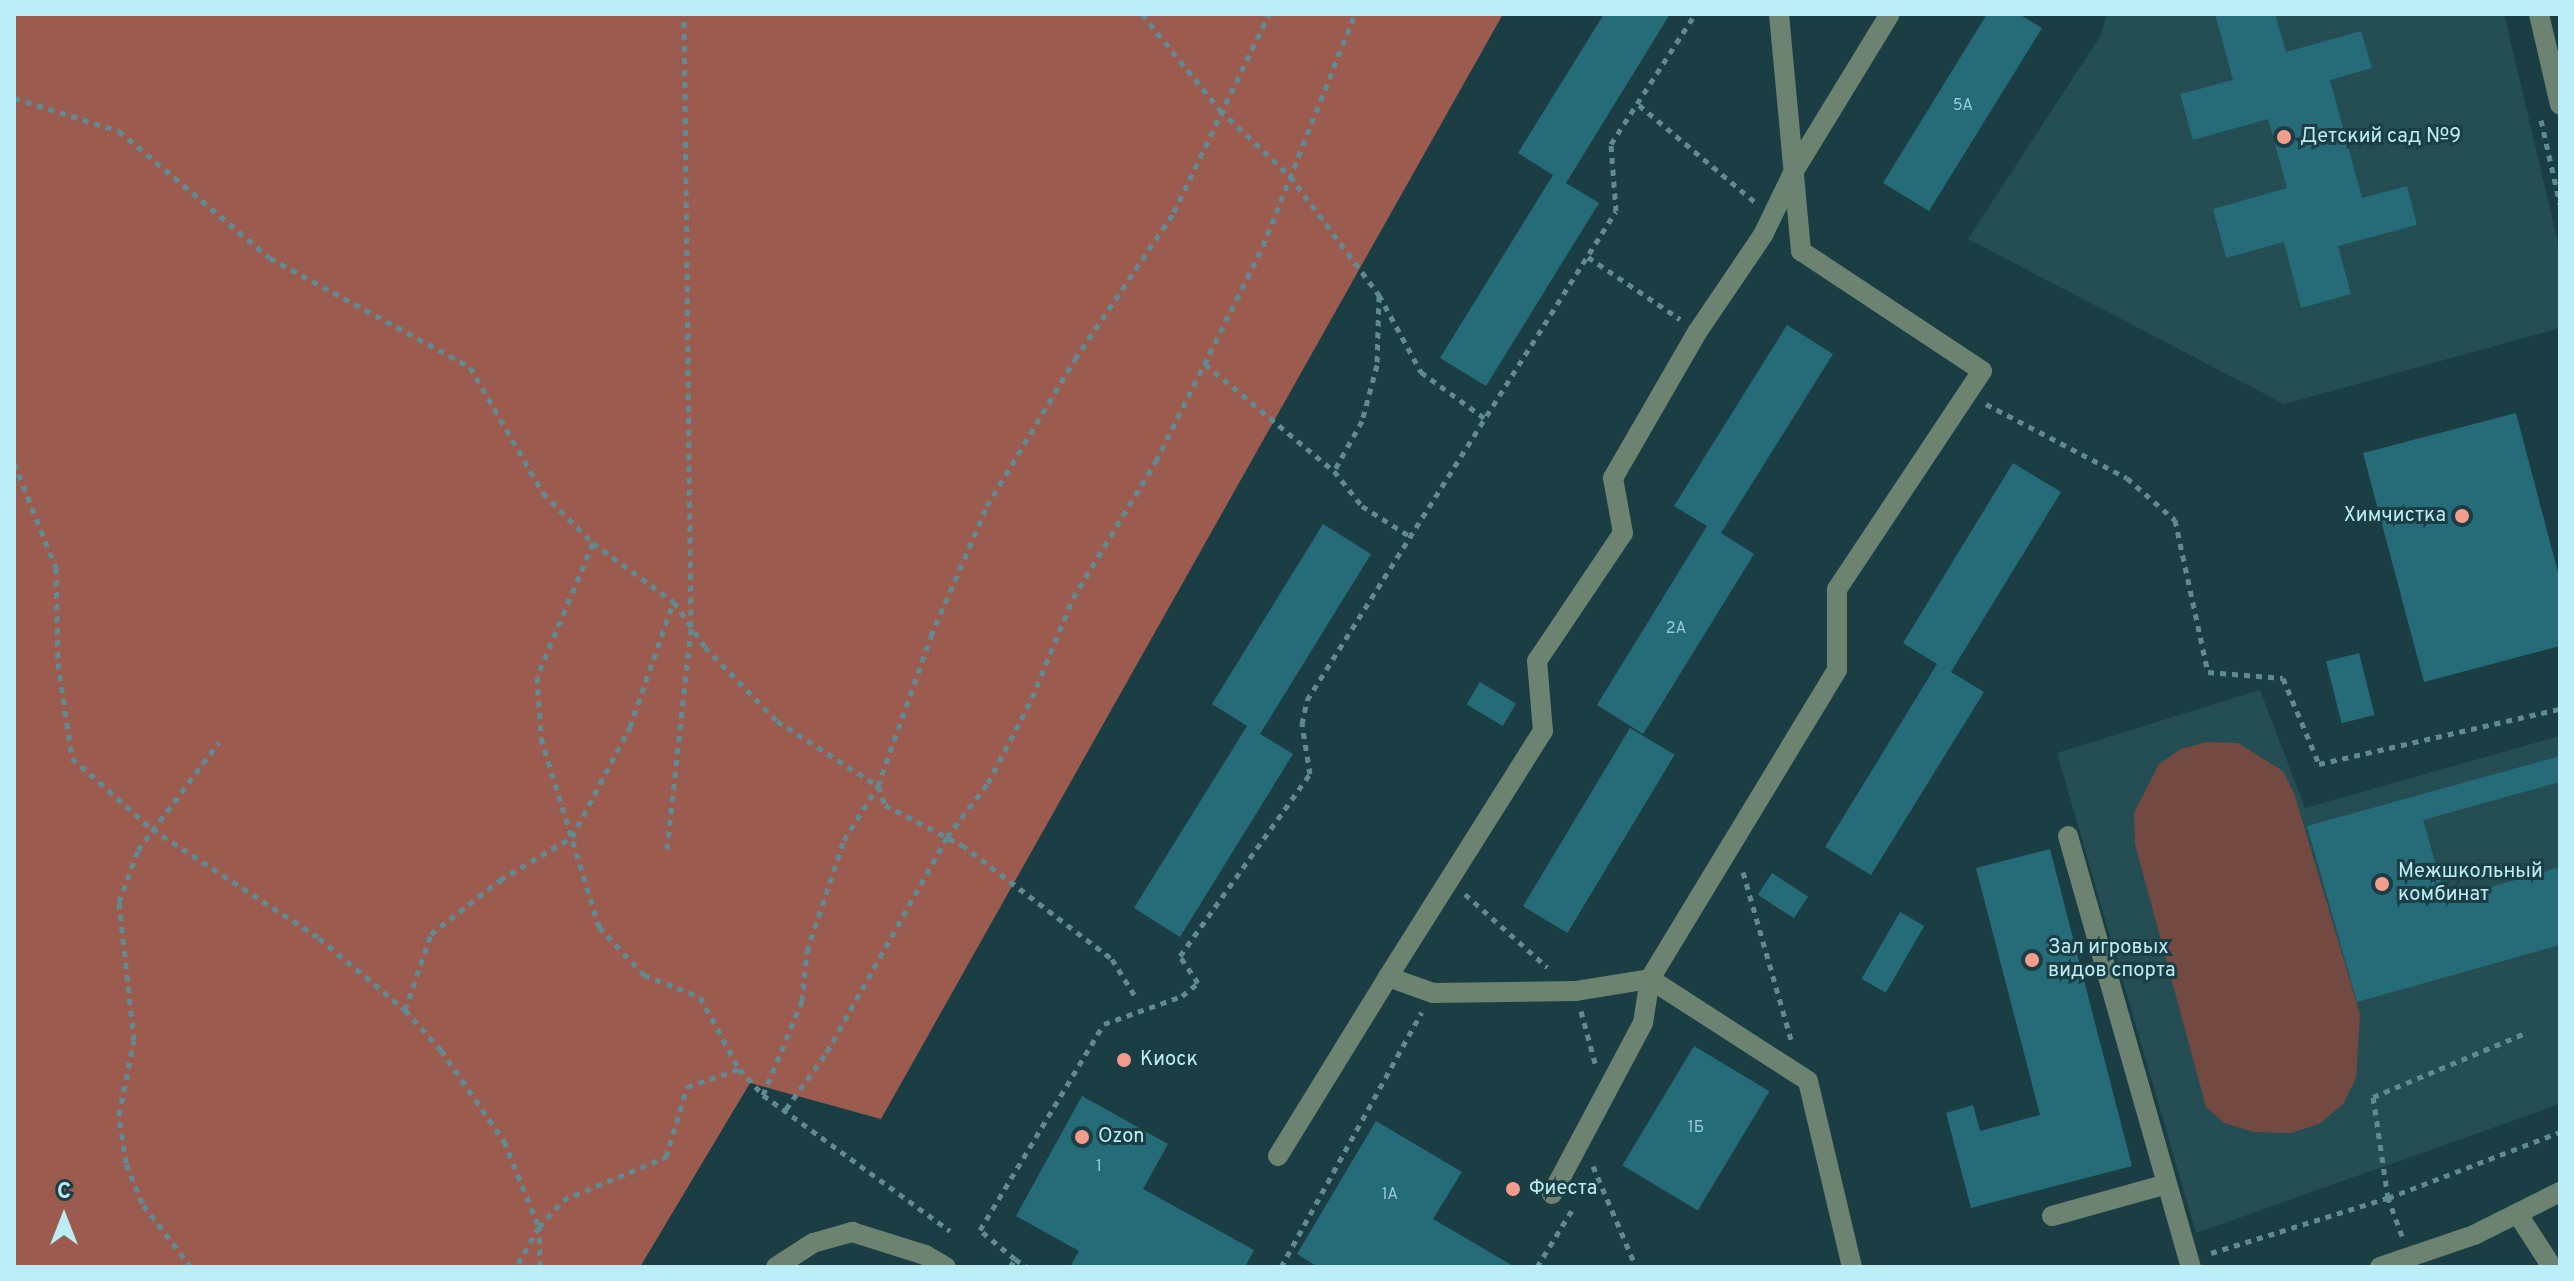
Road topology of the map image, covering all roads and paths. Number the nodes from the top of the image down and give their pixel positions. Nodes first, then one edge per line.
1 (684, 14) edge
2 (1142, 14) edge
3 (1269, 14) edge
4 (1355, 14) edge
5 (1695, 14) edge
6 (1779, 14) edge
7 (1890, 14) edge
8 (2539, 14) edge
9 (14, 98) edge
10 (1639, 105) junction
11 (2560, 105) edge
12 (1220, 110) junction
13 (1794, 171) junction
14 (1290, 176) junction
15 (1772, 217) junction
16 (1588, 257) junction
17 (1379, 295) junction
18 (1698, 331) junction
19 (1205, 364) junction
20 (1974, 398) junction
21 (1973, 415) dead end
22 (1486, 419) junction
23 (14, 463) edge
24 (1334, 471) junction
25 (1411, 537) junction
26 (593, 543) junction
27 (674, 602) junction
28 (691, 627) junction
29 (2560, 709) edge
30 (219, 742) dead end
31 (878, 786) junction
32 (152, 829) junction
33 (2068, 836) dead end
34 (572, 837) junction
35 (947, 837) junction
36 (667, 849) dead end
37 (1750, 858) dead end
38 (1450, 880) junction
39 (1525, 947) dead end
40 (1388, 977) junction
41 (1650, 979) junction
42 (1575, 991) junction
43 (1433, 993) junction
44 (1135, 996) dead end
45 (405, 1010) junction
46 (2523, 1034) dead end
47 (1797, 1045) dead end
48 (739, 1069) junction
49 (1604, 1094) junction
50 (763, 1095) junction
51 (786, 1109) junction
52 (2560, 1132) edge
53 (1582, 1139) junction
54 (1278, 1156) dead end
55 (1595, 1171) junction
56 (1588, 1183) dead end
57 (2167, 1184) junction
58 (2560, 1192) edge
59 (1552, 1194) dead end
60 (2388, 1198) junction
61 (1574, 1207) dead end
62 (2052, 1216) dead end
63 (2519, 1216) junction
64 (539, 1227) junction
65 (950, 1231) dead end
66 (2409, 1257) junction
67 (1015, 1259) junction
68 (2190, 1263) edge
69 (191, 1267) edge
70 (516, 1267) edge
71 (540, 1267) edge
72 (776, 1267) edge
73 (946, 1267) edge
74 (1010, 1267) edge
75 (1027, 1267) edge
76 (1281, 1267) edge
77 (1537, 1267) edge
78 (1636, 1267) edge
79 (1852, 1267) edge
80 (2380, 1267) edge
81 (2552, 1267) edge

1 - 28 path
2 - 12 path
3 - 12 path
4 - 14 path
5 - 10 path
6 - 13 street
7 - 13 street
8 - 11 street
9 - 26 path
10 - 15 path
10 - 16 path
12 - 14 path
12 - 31 path
13 - 15 street
13 - 20 street
14 - 17 path
14 - 19 path
15 - 18 street
16 - 18 path
16 - 22 path
17 - 22 path
17 - 24 path
18 - 38 street
19 - 24 path
19 - 35 path
20 - 21 path
20 - 29 path
20 - 41 street
22 - 25 path
23 - 32 path
24 - 25 path
25 - 67 path
26 - 27 path
26 - 34 path
27 - 28 path
27 - 34 path
28 - 31 path
28 - 36 path
30 - 32 path
31 - 35 path
31 - 50 path
32 - 45 path
32 - 69 path
33 - 57 street
34 - 45 path
34 - 48 path
35 - 44 path
35 - 51 path
37 - 47 path
38 - 39 path
38 - 40 street
40 - 43 street
40 - 54 street
41 - 42 street
41 - 49 street
41 - 79 street
42 - 43 street
42 - 49 path
43 - 76 path
45 - 64 path
46 - 60 path
48 - 50 path
48 - 64 path
49 - 53 street
50 - 51 path
51 - 65 path
52 - 60 path
53 - 55 path
53 - 59 street
55 - 56 path
55 - 78 path
57 - 62 street
57 - 68 street
58 - 63 street
60 - 66 path
60 - 68 path
61 - 77 path
63 - 66 street
63 - 81 street
64 - 70 path
64 - 71 path
66 - 80 street
67 - 74 path
67 - 75 path
72 - 73 street

